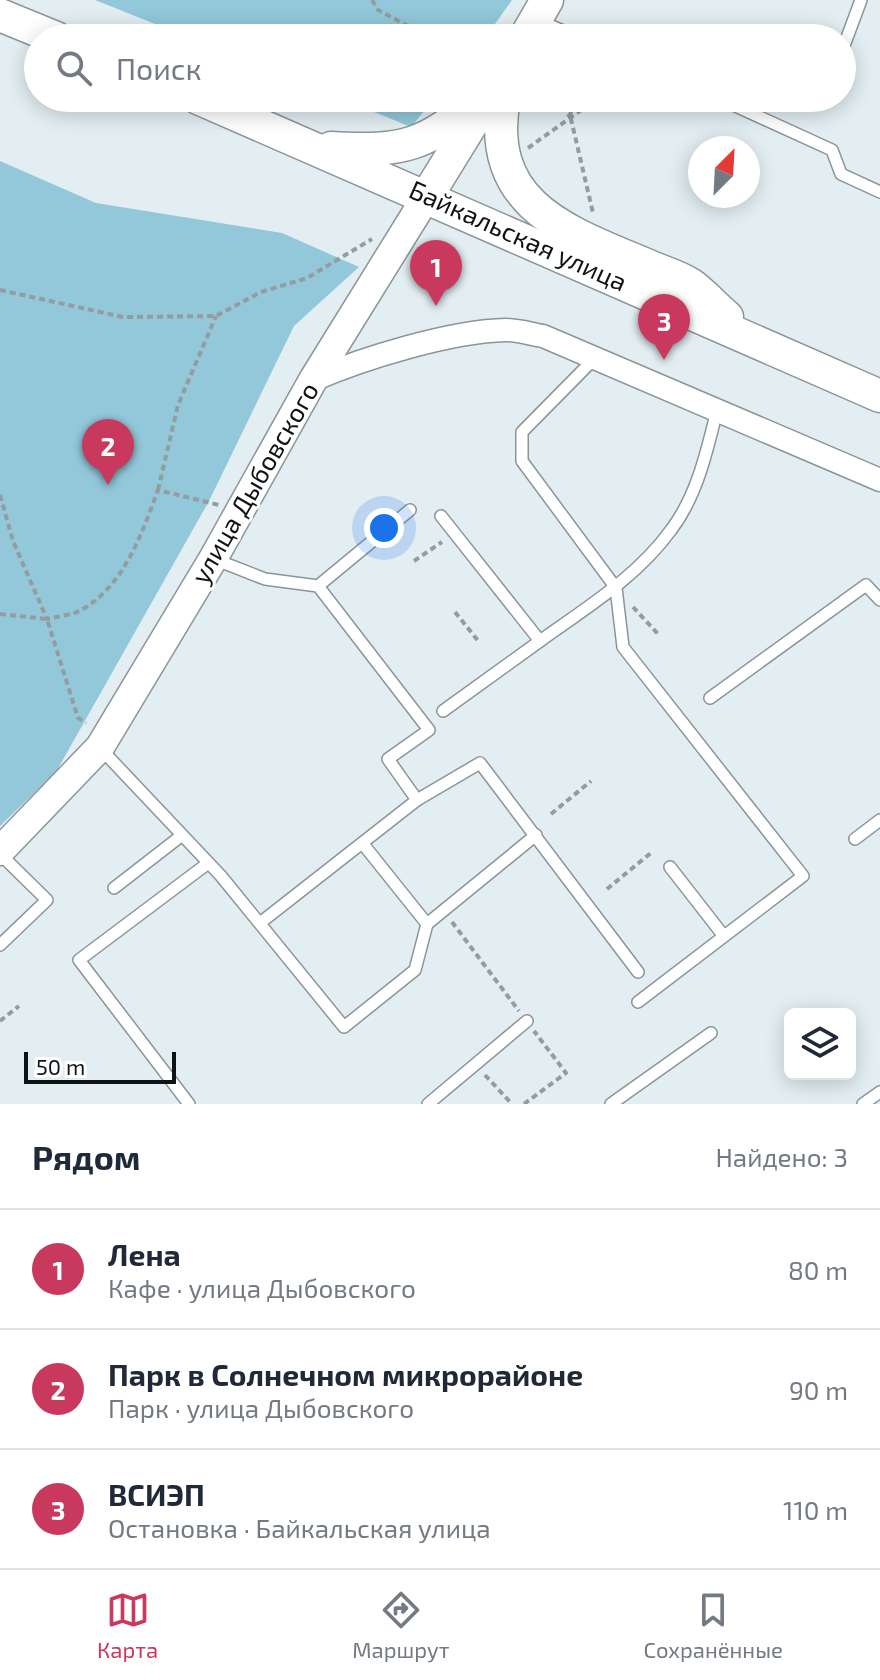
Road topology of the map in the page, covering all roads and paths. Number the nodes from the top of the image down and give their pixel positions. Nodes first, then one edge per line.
1 (372, 0) edge
2 (861, 0) edge
3 (0, 15) edge
4 (404, 24) edge
5 (852, 24) edge
6 (24, 25) edge
7 (231, 112) edge
8 (463, 112) edge
9 (478, 112) edge
10 (501, 112) edge
11 (566, 112) edge
12 (571, 112) edge
13 (580, 112) edge
14 (749, 112) edge
15 (571, 119) junction
16 (316, 148) junction
17 (516, 156) dead end
18 (880, 192) edge
19 (427, 196) junction
20 (595, 224) dead end
21 (377, 234) dead end
22 (0, 290) edge
23 (216, 316) junction
24 (747, 335) junction
25 (595, 358) junction
26 (313, 380) junction
27 (880, 396) edge
28 (717, 410) junction
29 (880, 480) edge
30 (158, 490) junction
31 (0, 495) edge
32 (410, 510) dead end
33 (237, 513) junction
34 (441, 516) dead end
35 (455, 534) junction
36 (213, 559) junction
37 (414, 561) dead end
38 (318, 586) junction
39 (616, 588) junction
40 (880, 600) edge
41 (455, 612) dead end
42 (3, 616) edge
43 (47, 619) junction
44 (0, 621) edge
45 (658, 634) dead end
46 (540, 641) junction
47 (479, 642) dead end
48 (710, 698) dead end
49 (443, 711) dead end
50 (103, 742) junction
51 (591, 781) dead end
52 (417, 800) junction
53 (551, 814) dead end
54 (880, 820) edge
55 (536, 835) junction
56 (181, 836) junction
57 (855, 839) dead end
58 (363, 844) junction
59 (0, 852) edge
60 (652, 852) dead end
61 (207, 864) junction
62 (670, 867) dead end
63 (114, 888) dead end
64 (607, 889) dead end
65 (444, 911) junction
66 (260, 923) junction
67 (427, 924) junction
68 (723, 935) junction
69 (0, 945) edge
70 (638, 972) dead end
71 (638, 1002) dead end
72 (19, 1006) dead end
73 (0, 1021) edge
74 (527, 1021) junction
75 (711, 1033) dead end
76 (475, 1064) junction
77 (880, 1092) edge
78 (189, 1104) edge
79 (428, 1104) edge
80 (512, 1104) edge
81 (524, 1104) edge
82 (611, 1104) edge
83 (863, 1104) edge

1 - 4 path
2 - 5 lane
3 - 6 main road
7 - 16 main road, Байкальская улица
8 - 16 main road
9 - 19 main road, улица Дыбовского
10 - 24 main road
11 - 15 path
12 - 15 path
13 - 15 path
14 - 18 lane
15 - 17 path
15 - 20 path
16 - 19 main road, Байкальская улица
19 - 24 main road, Байкальская улица
19 - 26 street, улица Дыбовского
21 - 23 path
22 - 23 path
23 - 30 path
24 - 27 main road, Байкальская улица
25 - 26 street
25 - 28 street
25 - 39 lane
26 - 33 street, улица Дыбовского
28 - 29 street
28 - 39 lane
30 - 33 path
30 - 43 path
31 - 43 path
32 - 38 lane
33 - 36 street, улица Дыбовского
34 - 35 lane
35 - 37 path
35 - 46 lane
36 - 38 lane
36 - 50 street, улица Дыбовского
38 - 52 lane
39 - 45 path
39 - 46 lane
39 - 68 lane
40 - 48 lane
41 - 47 path
42 - 43 path
42 - 44 path
43 - 50 path
46 - 49 lane
50 - 56 lane
50 - 59 street, улица Дыбовского
51 - 53 path
52 - 55 lane
52 - 58 lane
54 - 57 lane
55 - 65 lane
55 - 70 lane
56 - 61 lane
56 - 63 lane
58 - 66 lane
58 - 67 lane
59 - 69 lane
60 - 64 path
61 - 66 lane
61 - 78 lane
62 - 68 lane
65 - 67 lane
65 - 74 path
66 - 67 lane
68 - 71 lane
72 - 73 path
74 - 76 lane
74 - 81 path
75 - 82 lane
76 - 79 lane
76 - 80 path
77 - 83 lane

